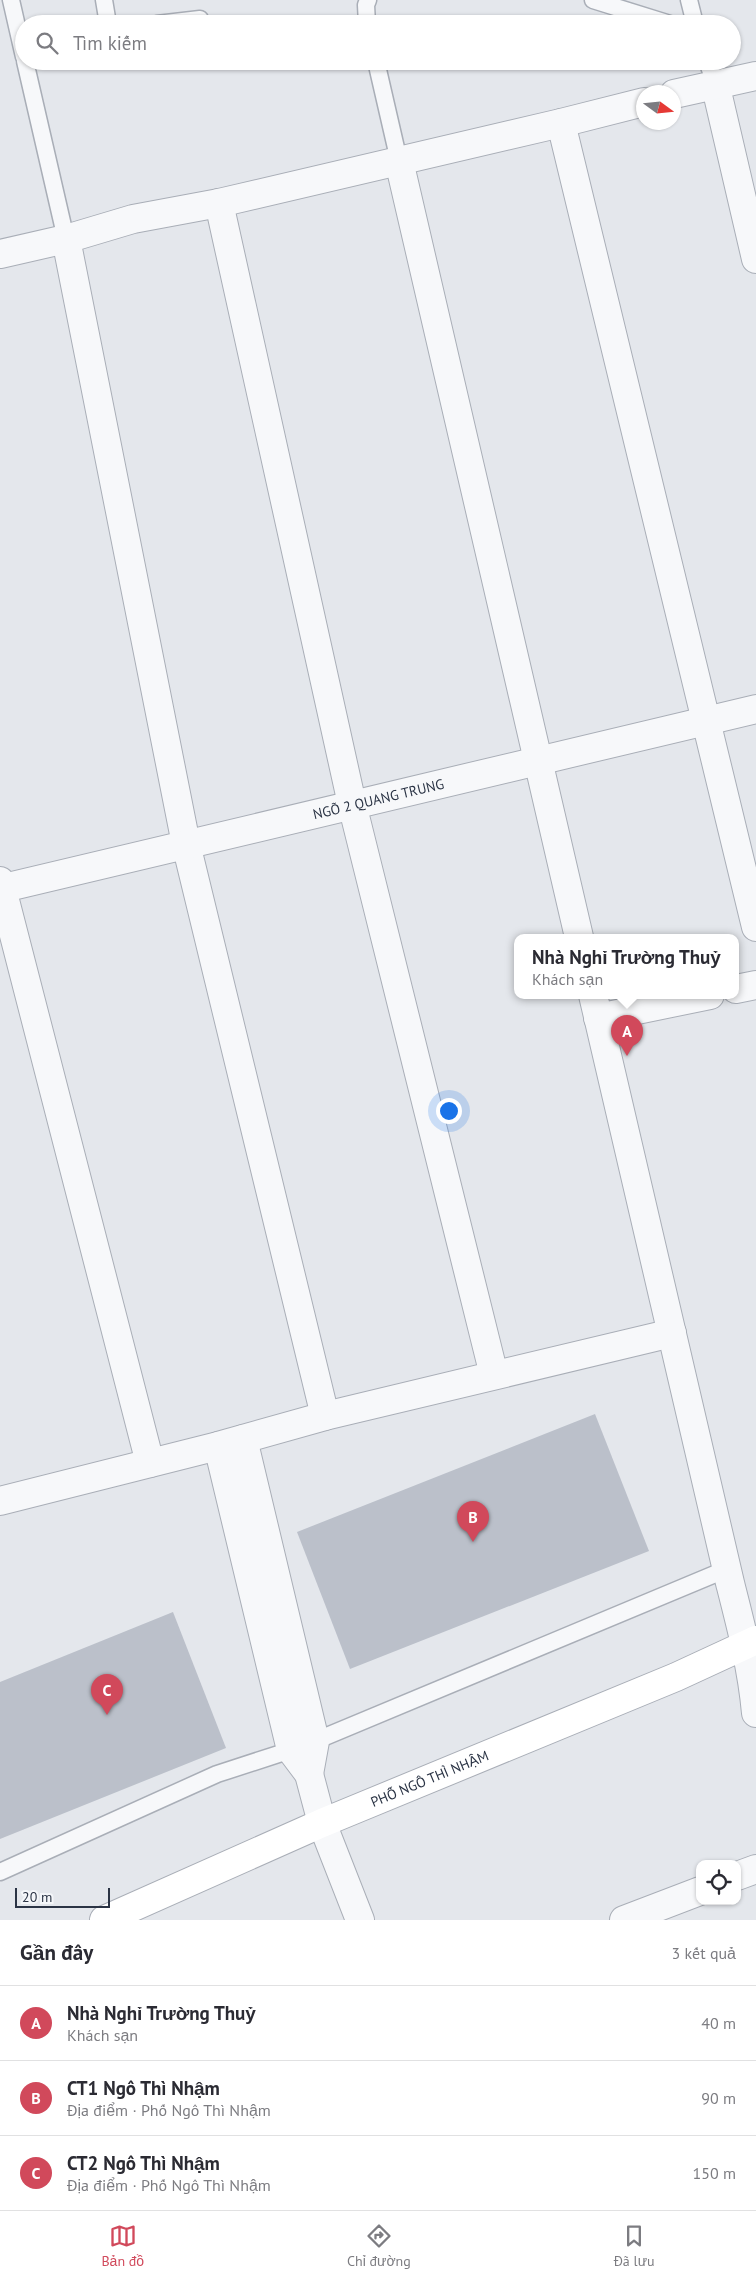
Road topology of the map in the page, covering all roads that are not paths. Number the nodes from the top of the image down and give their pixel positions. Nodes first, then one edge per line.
1 (11, 0) edge
2 (104, 0) edge
3 (368, 0) edge
4 (593, 0) edge
5 (690, 0) edge
6 (106, 15) edge
7 (367, 15) edge
8 (641, 15) edge
9 (692, 15) edge
10 (15, 18) edge
11 (27, 70) edge
12 (378, 70) edge
13 (711, 72) edge
14 (756, 76) edge
15 (681, 90) edge
16 (636, 104) edge
17 (562, 123) junction
18 (399, 161) junction
19 (219, 203) junction
20 (66, 239) junction
21 (0, 254) edge
22 (756, 259) edge
23 (756, 708) edge
24 (707, 720) junction
25 (538, 760) junction
26 (352, 804) junction
27 (186, 844) junction
28 (1, 886) edge
29 (756, 927) edge
30 (579, 934) edge
31 (756, 985) edge
32 (739, 988) edge
33 (669, 999) edge
34 (596, 1006) edge
35 (672, 1333) junction
36 (494, 1375) junction
37 (325, 1416) junction
38 (231, 1443) junction
39 (150, 1464) junction
40 (0, 1501) edge
41 (727, 1569) junction
42 (751, 1642) edge
43 (756, 1713) edge
44 (303, 1745) junction
45 (322, 1823) junction
46 (756, 1869) edge
47 (0, 1872) edge
48 (741, 1875) edge
49 (696, 1893) edge
50 (104, 1920) edge
51 (360, 1920) edge
52 (624, 1920) edge

1 - 10 lane
2 - 6 lane
3 - 7 lane
4 - 8 lane
5 - 9 lane
11 - 20 lane
12 - 18 lane
13 - 14 street
13 - 15 street
13 - 22 street
16 - 17 street
17 - 18 street
17 - 24 street
18 - 19 street
18 - 25 street
19 - 20 street
19 - 26 street
20 - 21 street
20 - 27 street
23 - 24 street, NGÕ 2 QUANG TRUNG
24 - 25 street, NGÕ 2 QUANG TRUNG
24 - 29 street
25 - 26 street, NGÕ 2 QUANG TRUNG
25 - 30 street
26 - 27 street, NGÕ 2 QUANG TRUNG
26 - 36 street
27 - 28 street, NGÕ 2 QUANG TRUNG
27 - 37 street
28 - 39 street
31 - 32 street
33 - 34 street
34 - 35 street
35 - 36 street
35 - 41 street
36 - 37 street
37 - 38 street
38 - 39 street
38 - 44 street
39 - 40 street
41 - 42 street
41 - 44 lane
42 - 43 street
42 - 45 main road, PHỐ NGÔ THÌ NHẬM
44 - 45 street
44 - 47 lane
45 - 50 main road, PHỐ NGÔ THÌ NHẬM
45 - 51 street
46 - 48 street
49 - 52 street

